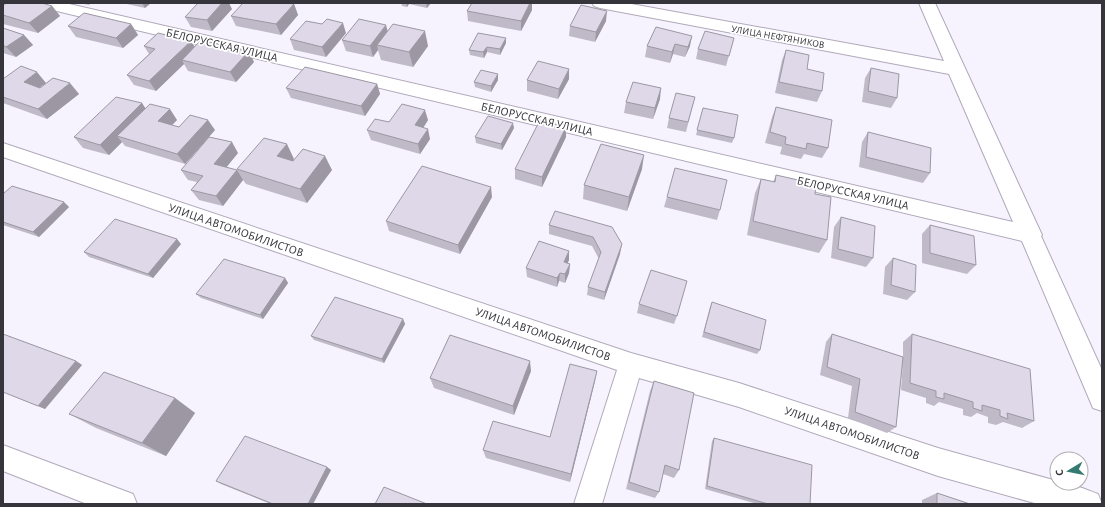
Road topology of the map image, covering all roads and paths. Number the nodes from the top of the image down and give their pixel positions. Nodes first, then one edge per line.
1 (44, 3) edge
2 (600, 3) edge
3 (928, 3) edge
4 (956, 69) junction
5 (3, 150) edge
6 (1030, 235) junction
7 (631, 364) junction
8 (1102, 399) edge
9 (3, 458) edge
10 (123, 504) edge
11 (588, 504) edge
12 (1088, 504) edge

1 - 6 street, БЕЛОРУССКАЯ УЛИЦА
2 - 4 street, УЛИЦА НЕФТЯНИКОВ
3 - 4 street
4 - 6 street
5 - 7 street, УЛИЦА АВТОМОБИЛИСТОВ
6 - 8 street
7 - 11 street
7 - 12 street, УЛИЦА АВТОМОБИЛИСТОВ
9 - 10 street

